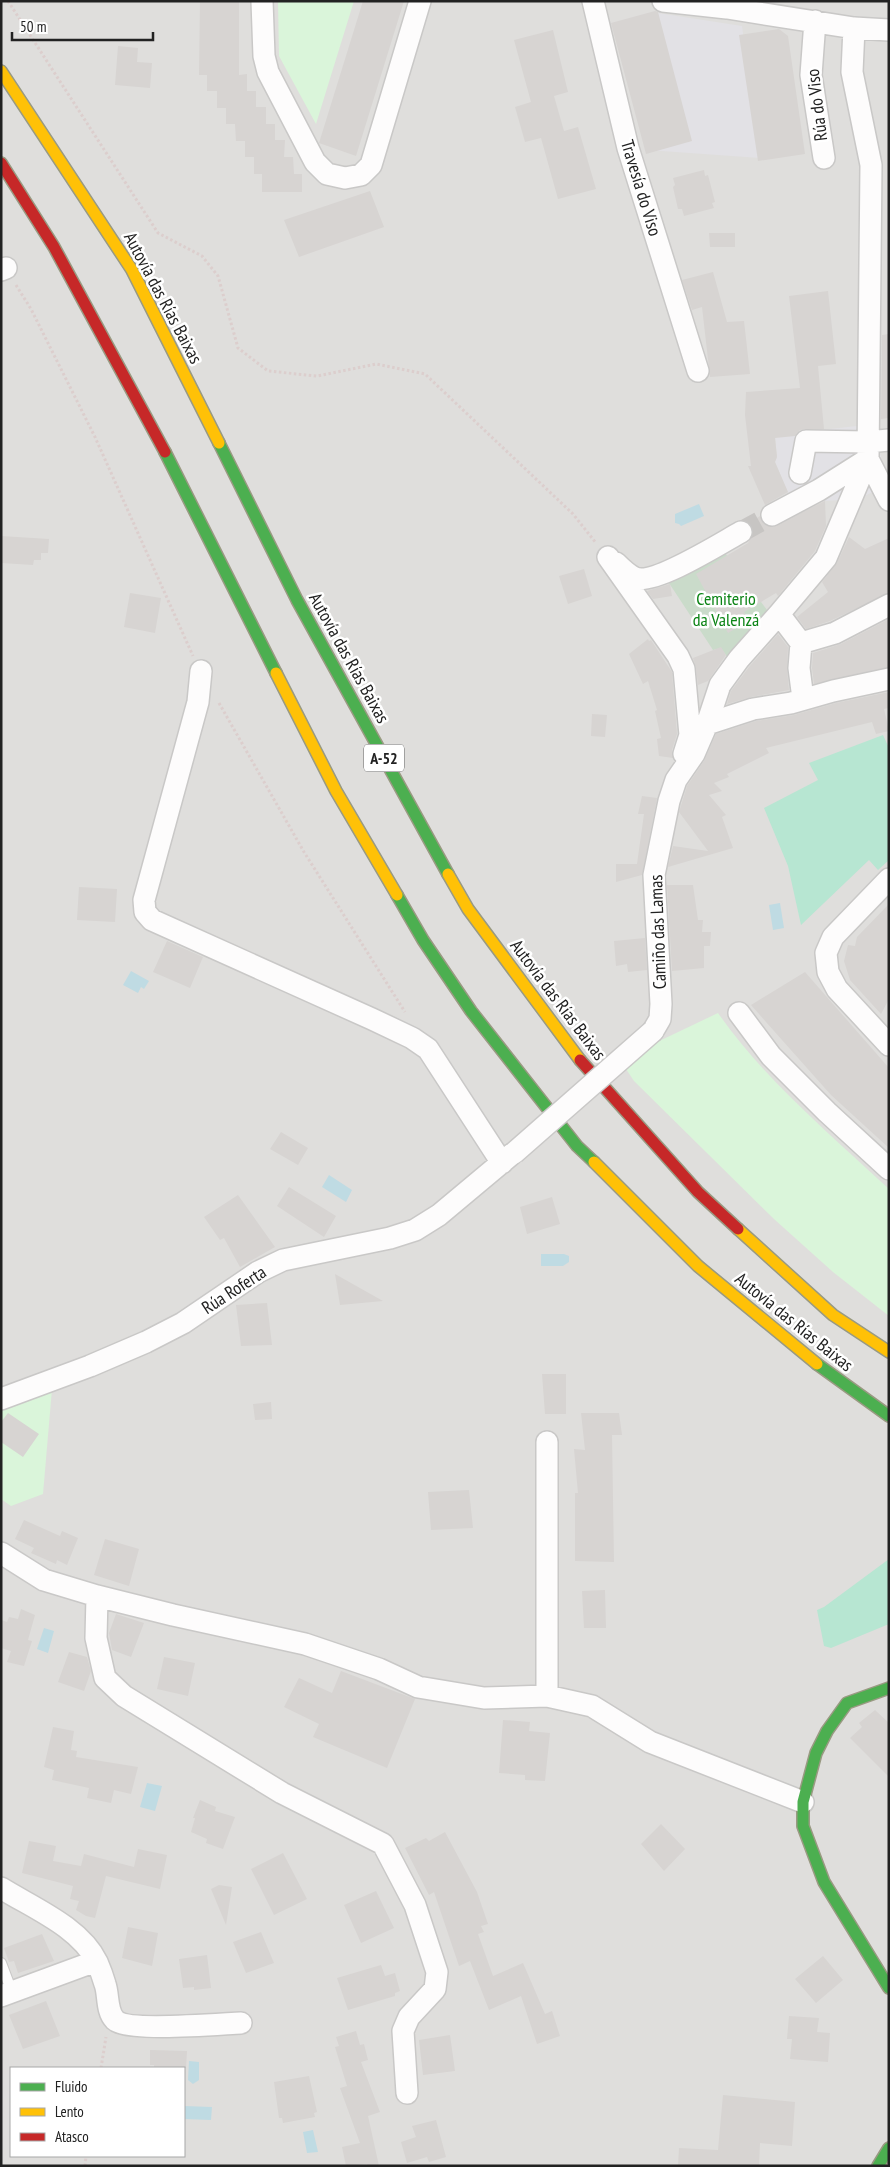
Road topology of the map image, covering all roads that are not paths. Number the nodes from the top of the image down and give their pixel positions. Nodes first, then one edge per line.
1 (262, 1) edge
2 (420, 1) edge
3 (593, 1) edge
4 (663, 1) edge
5 (777, 8) edge
6 (814, 21) junction
7 (854, 28) junction
8 (889, 30) edge
9 (1, 72) edge
10 (824, 158) dead end
11 (1, 164) edge
12 (698, 371) dead end
13 (889, 440) edge
14 (867, 450) junction
15 (800, 473) dead end
16 (889, 500) edge
17 (772, 515) tunnel mouth
18 (741, 532) tunnel mouth
19 (889, 605) edge
20 (779, 614) junction
21 (802, 642) junction
22 (201, 672) dead end
23 (889, 680) edge
24 (803, 699) junction
25 (707, 724) junction
26 (676, 780) junction
27 (889, 879) edge
28 (739, 1012) dead end
29 (889, 1045) edge
30 (508, 1158) junction
31 (889, 1169) edge
32 (889, 1352) edge
33 (1, 1399) edge
34 (889, 1416) edge
35 (547, 1442) dead end
36 (1, 1553) edge
37 (97, 1596) junction
38 (889, 1688) edge
39 (547, 1696) junction
40 (803, 1802) junction
41 (1, 1888) edge
42 (96, 1961) junction
43 (1, 1963) edge
44 (889, 1988) edge
45 (7, 1994) edge
46 (240, 2023) dead end
47 (407, 2093) dead end
48 (889, 2148) edge
49 (878, 2166) edge

1 - 2 street
3 - 12 street, Travesía do Viso
4 - 5 street
5 - 6 street
6 - 7 street
6 - 10 street, Rúa do Viso
7 - 8 street
7 - 14 street
9 - 32 main road, Autovía das Rías Baixas / A-52
11 - 34 main road, Autovía das Rías Baixas
13 - 14 street
14 - 15 street
14 - 16 street
14 - 17 street
14 - 20 street, Camiño das Lamas
18 - 26 street
19 - 21 street
20 - 21 street
20 - 25 street, Camiño das Lamas
21 - 24 street
22 - 30 street
23 - 24 street
24 - 25 street
25 - 26 street, Camiño das Lamas
26 - 30 street, Camiño das Lamas, bridge
27 - 29 street
28 - 31 street
30 - 33 street, Rúa Roferta
35 - 39 street
36 - 37 street
37 - 39 street
37 - 47 street
38 - 40 main road
39 - 40 street
40 - 44 main road
41 - 42 street
42 - 45 street
42 - 46 street
43 - 45 lane
48 - 49 main road

